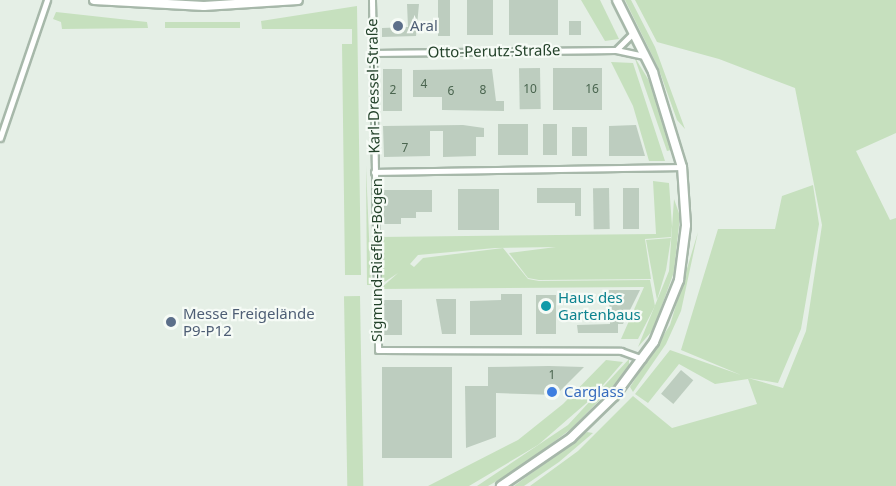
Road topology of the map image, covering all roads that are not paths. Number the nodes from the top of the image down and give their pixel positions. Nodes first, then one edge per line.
1 (46, 0) edge
2 (94, 0) edge
3 (298, 0) edge
4 (372, 0) edge
5 (617, 0) edge
6 (634, 30) junction
7 (616, 50) junction
8 (373, 53) junction
9 (646, 56) junction
10 (0, 138) edge
11 (682, 167) junction
12 (374, 172) junction
13 (643, 359) junction
14 (501, 486) edge

1 - 10 street
2 - 3 main road
4 - 8 street, Karl-Dressel-Straße
5 - 6 main road
6 - 7 street
6 - 9 main road
7 - 8 street, Otto-Perutz-Straße
7 - 9 street, Otto-Perutz-Straße
8 - 12 street, Karl-Dressel-Straße
9 - 11 main road
11 - 12 street, Sigmund-Riefler-Bogen
11 - 13 main road
12 - 13 street, Sigmund-Riefler-Bogen
13 - 14 main road

